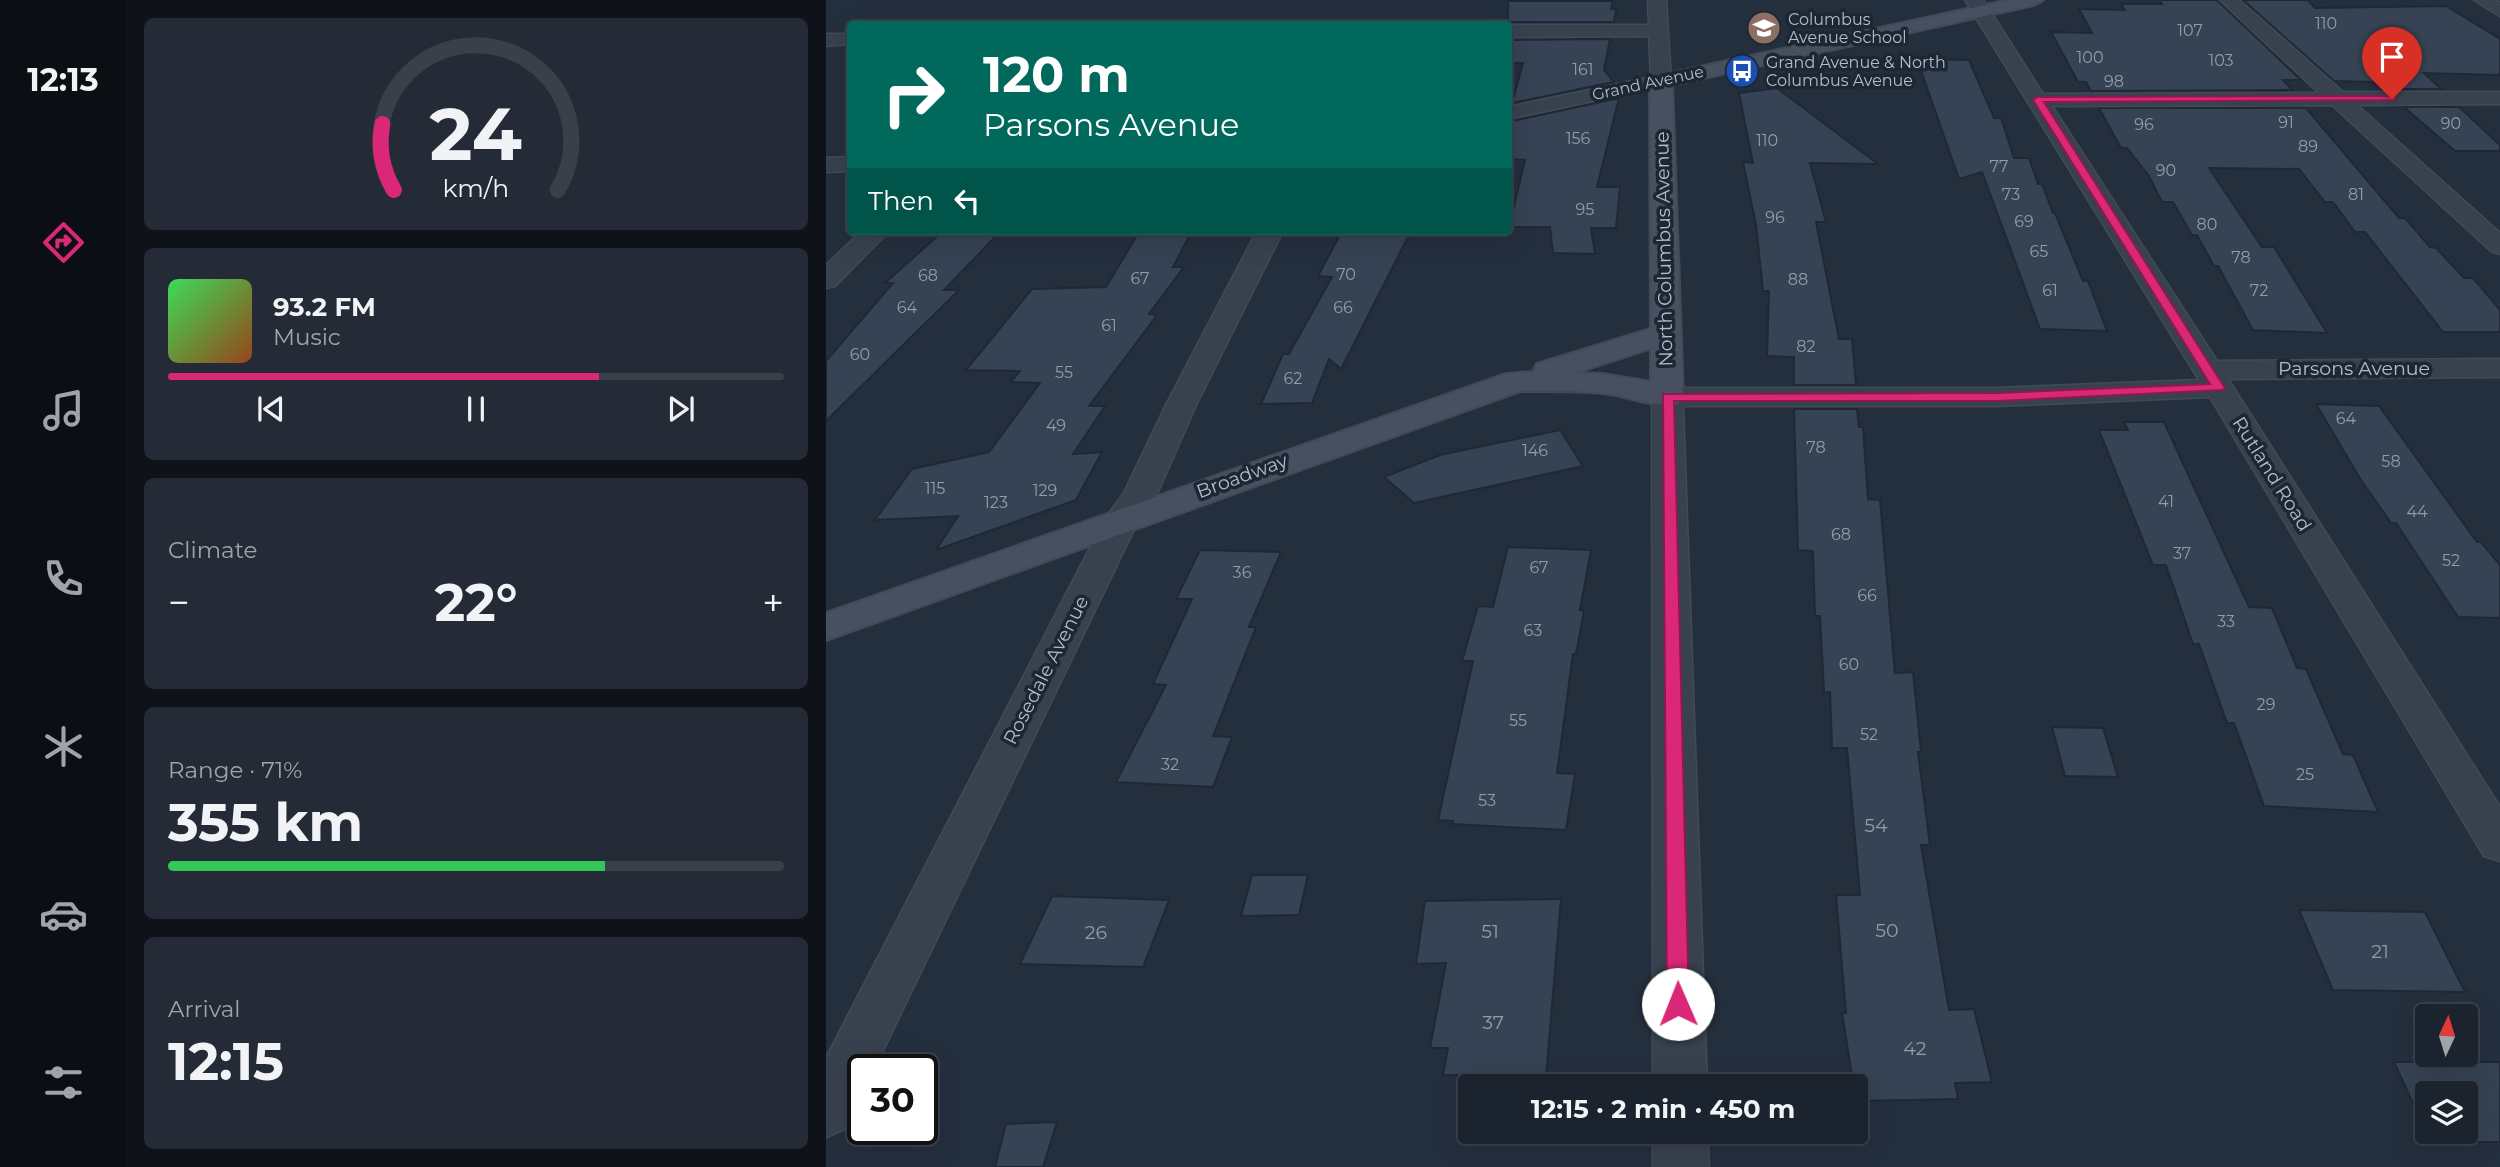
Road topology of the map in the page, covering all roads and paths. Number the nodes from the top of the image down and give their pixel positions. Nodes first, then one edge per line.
1 (1657, 0) edge
2 (2034, 0) edge
3 (2229, 0) edge
4 (2483, 0) edge
5 (1978, 6) edge
6 (2500, 11) edge
7 (1659, 30) junction
8 (1512, 31) edge
9 (847, 39) edge
10 (826, 40) edge
11 (1661, 80) junction
12 (2500, 98) edge
13 (2338, 99) junction
14 (2037, 100) junction
15 (1512, 112) edge
16 (847, 164) edge
17 (826, 165) edge
18 (872, 235) edge
19 (1268, 235) edge
20 (2500, 246) edge
21 (826, 280) edge
22 (1666, 334) junction
23 (2500, 368) edge
24 (2213, 379) junction
25 (1517, 381) junction
26 (1667, 397) junction
27 (1122, 519) junction
28 (826, 627) edge
29 (2500, 844) edge
30 (1680, 1074) edge
31 (826, 1112) edge
32 (1681, 1144) edge
33 (1681, 1167) edge

1 - 7 street, North Columbus Avenue
2 - 5 street, Grand Avenue
3 - 13 street
4 - 6 street
5 - 11 street, Grand Avenue
5 - 14 street, Rutland Road
7 - 8 street
7 - 11 street, North Columbus Avenue
9 - 10 street
11 - 15 street, Grand Avenue
11 - 22 street, North Columbus Avenue
12 - 13 street
13 - 14 street
13 - 20 street
14 - 24 street, Rutland Road
16 - 17 street
18 - 21 street
19 - 27 street, Rosedale Avenue
22 - 25 street
22 - 26 street, North Columbus Avenue
23 - 24 street, Parsons Avenue
24 - 26 street, Parsons Avenue
24 - 29 street, Rutland Road
25 - 26 street, Broadway
25 - 27 street, Broadway
26 - 30 street, North Columbus Avenue
27 - 28 street, Broadway
27 - 31 street, Rosedale Avenue
32 - 33 street

